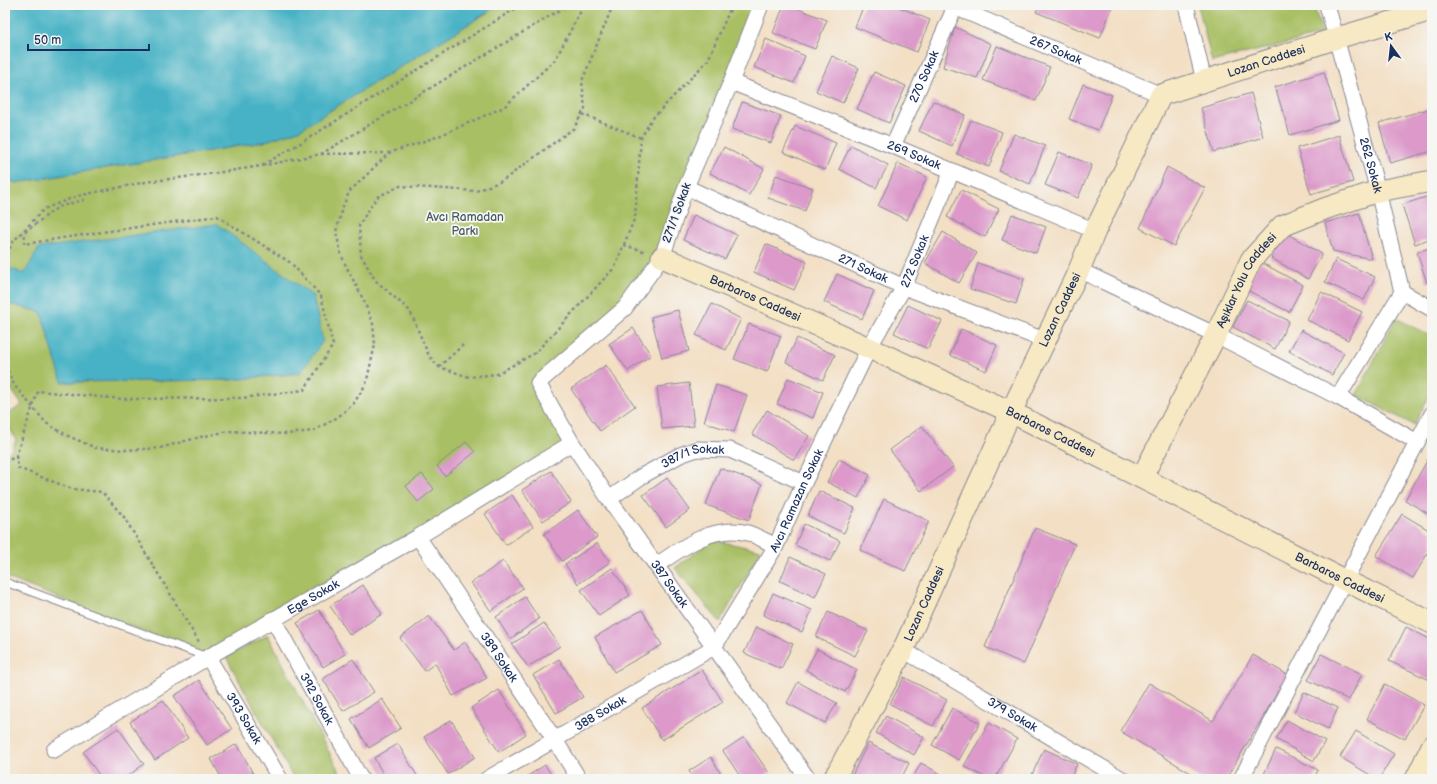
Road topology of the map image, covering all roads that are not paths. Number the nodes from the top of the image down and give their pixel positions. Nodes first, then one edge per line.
1 (761, 5) edge
2 (1186, 5) edge
3 (1327, 5) edge
4 (952, 6) edge
5 (1432, 10) edge
6 (1337, 38) junction
7 (1204, 81) junction
8 (731, 82) junction
9 (1161, 96) junction
10 (893, 146) junction
11 (952, 171) junction
12 (1432, 181) edge
13 (686, 187) junction
14 (1378, 191) junction
15 (1095, 231) junction
16 (662, 257) junction
17 (1079, 270) junction
18 (904, 287) junction
19 (1402, 292) junction
20 (1432, 309) edge
21 (1216, 335) junction
22 (1044, 340) junction
23 (869, 348) junction
24 (538, 383) joint
25 (1338, 397) junction
26 (1011, 412) junction
27 (1432, 414) edge
28 (1417, 442) junction
29 (572, 443) junction
30 (1142, 478) junction
31 (804, 483) junction
32 (609, 498) junction
33 (418, 537) junction
34 (776, 546) junction
35 (657, 566) junction
36 (1344, 580) junction
37 (5, 582) edge
38 (274, 619) junction
39 (1432, 623) edge
40 (714, 647) junction
41 (904, 650) junction
42 (208, 657) junction
43 (555, 740) junction
44 (1432, 746) edge
45 (54, 750) dead end
46 (280, 779) edge
47 (361, 779) edge
48 (487, 779) edge
49 (579, 779) edge
50 (808, 779) edge
51 (834, 779) edge
52 (1122, 779) edge
53 (1241, 779) edge
54 (1416, 779) edge

1 - 8 street, 271/1 Sokak
2 - 7 street
3 - 6 street, 262 Sokak
4 - 9 street, 267 Sokak
4 - 10 street, 270 Sokak
5 - 6 street, Lozan Caddesi
6 - 7 street, Lozan Caddesi
6 - 14 street, 262 Sokak
7 - 9 street, Lozan Caddesi
8 - 10 street, 269 Sokak
8 - 13 street, 271/1 Sokak
9 - 15 street, Lozan Caddesi
10 - 11 street, 269 Sokak
11 - 15 street, 269 Sokak
11 - 18 street, 272 Sokak
12 - 14 street, Aşıklar Yolu Caddesi
13 - 16 street, 271/1 Sokak
13 - 18 street, 271 Sokak
14 - 19 street, 262 Sokak
14 - 21 street, Aşıklar Yolu Caddesi
15 - 17 street, Lozan Caddesi
16 - 23 street, Barbaros Caddesi
16 - 24 street, 271/1 Sokak
17 - 21 street
17 - 22 street, Lozan Caddesi
18 - 22 street, 271 Sokak
18 - 23 street, 272 Sokak
19 - 20 street
19 - 25 street
21 - 25 street
21 - 30 street, Aşıklar Yolu Caddesi
22 - 26 street, Lozan Caddesi
23 - 26 street, Barbaros Caddesi
23 - 31 street, Avcı Ramazan Sokak
24 - 29 street, 387 Sokak
25 - 28 street
26 - 30 street, Barbaros Caddesi
26 - 41 street, Lozan Caddesi
27 - 28 street
28 - 36 street
29 - 32 street, 387 Sokak
29 - 33 street, Ege Sokak
30 - 36 street, Barbaros Caddesi
31 - 32 street, 387/1 Sokak
31 - 34 street, Avcı Ramazan Sokak
32 - 35 street, 387 Sokak
33 - 38 street, Ege Sokak
33 - 43 street, 389 Sokak
34 - 35 street
34 - 40 street, Avcı Ramazan Sokak
35 - 40 street, 387 Sokak
36 - 39 street, Barbaros Caddesi
36 - 53 street
37 - 42 lane
38 - 42 street, Ege Sokak
38 - 47 street, 392 Sokak
40 - 43 street, 388 Sokak
40 - 50 street, 387 Sokak
41 - 51 street, Lozan Caddesi
41 - 52 street, 379 Sokak
42 - 45 street, Ege Sokak
42 - 46 street, 393 Sokak
43 - 48 street, 388 Sokak
43 - 49 street, 389 Sokak
44 - 54 street

